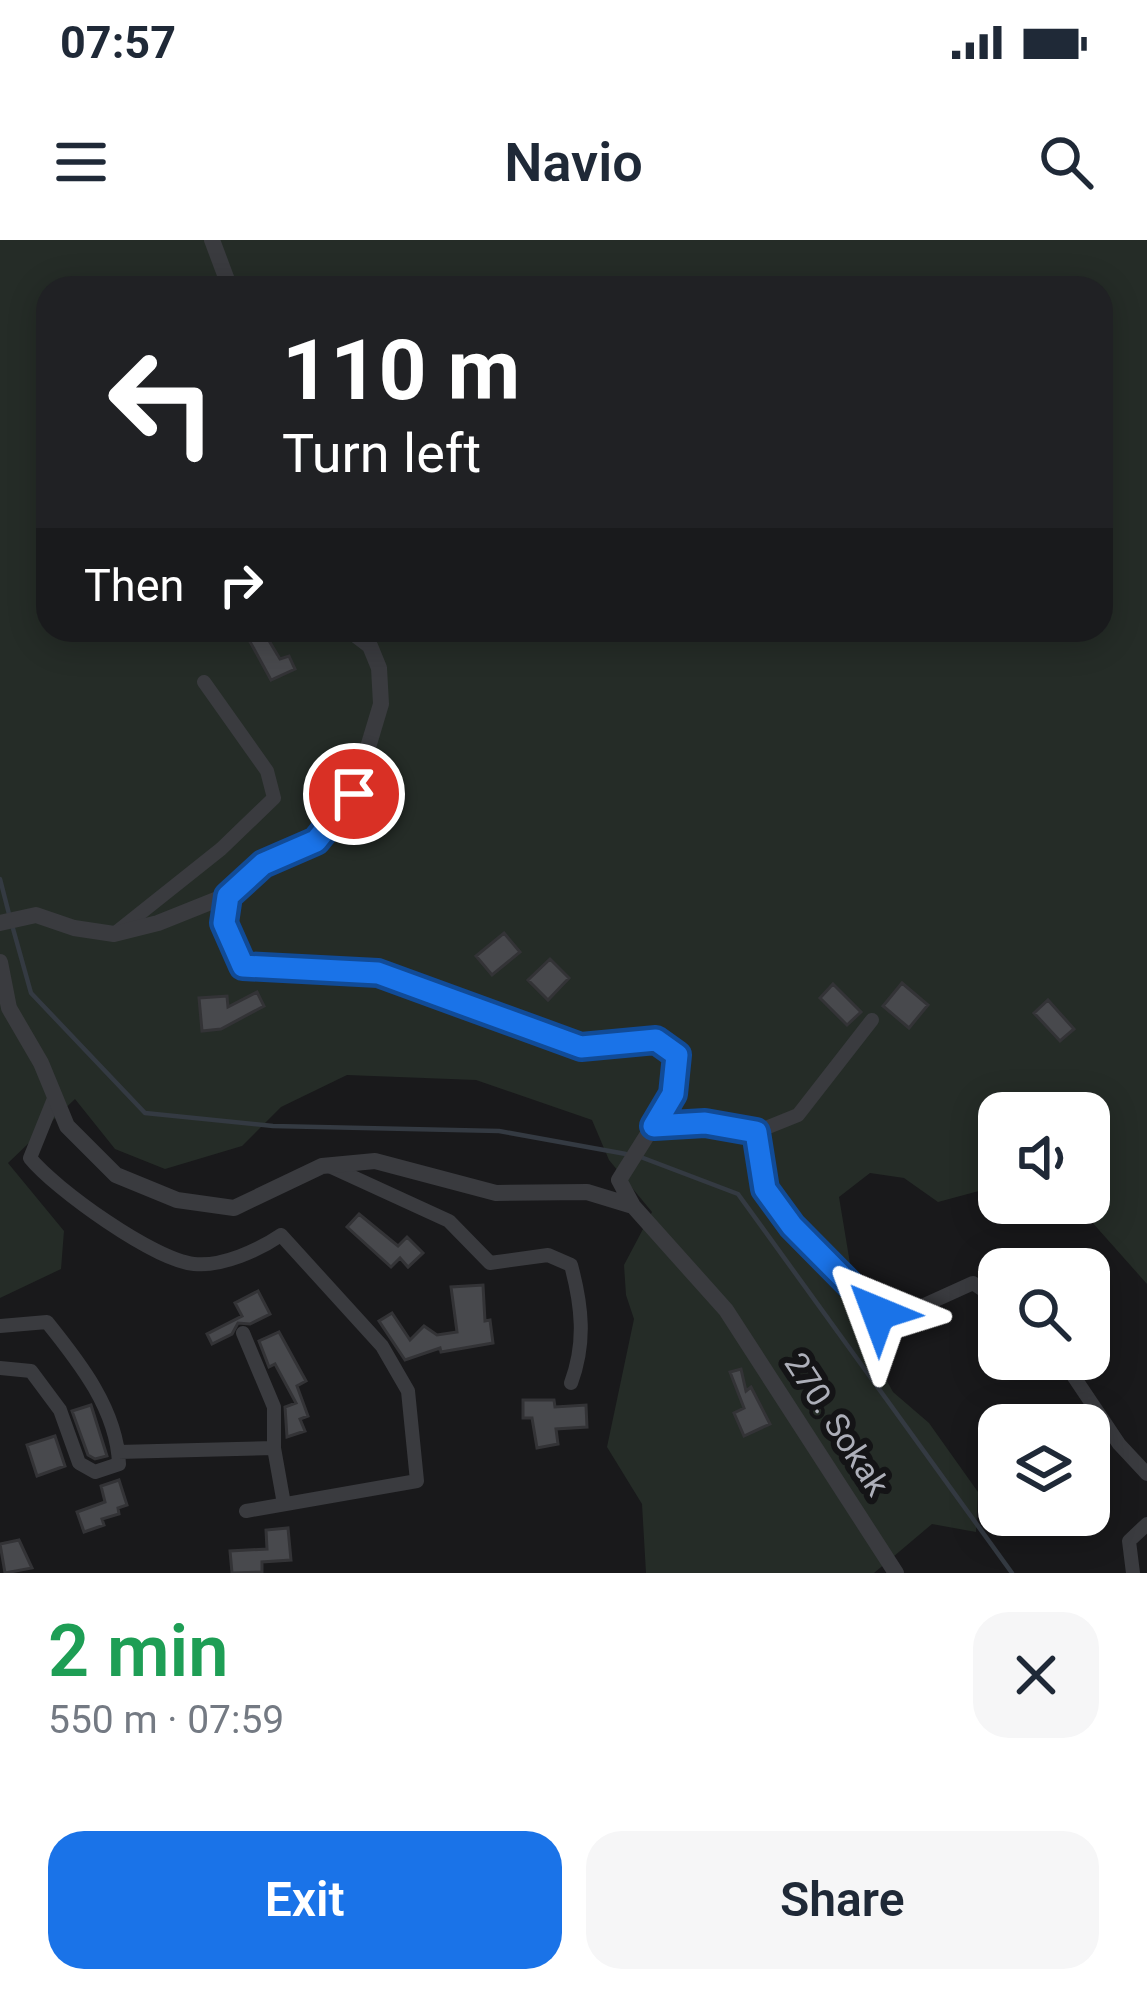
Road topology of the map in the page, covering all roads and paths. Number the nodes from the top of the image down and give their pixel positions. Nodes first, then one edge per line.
1 (208, 242) edge
2 (224, 276) edge
3 (365, 642) edge
4 (204, 682) dead end
5 (228, 896) junction
6 (0, 923) edge
7 (114, 934) junction
8 (0, 962) edge
9 (872, 1020) dead end
10 (55, 1096) junction
11 (654, 1126) junction
12 (756, 1132) junction
13 (329, 1166) junction
14 (633, 1207) junction
15 (978, 1286) edge
16 (0, 1326) edge
17 (243, 1333) dead end
18 (0, 1368) edge
19 (1076, 1380) edge
20 (571, 1383) dead end
21 (274, 1448) junction
22 (118, 1452) junction
23 (1147, 1474) edge
24 (284, 1504) junction
25 (246, 1510) dead end
26 (1147, 1524) edge
27 (896, 1573) edge
28 (1133, 1573) edge

1 - 2 street
3 - 5 street
4 - 7 street
5 - 7 street
5 - 11 street
6 - 7 street
8 - 10 street
9 - 12 street
10 - 13 street
10 - 24 street
11 - 12 street
11 - 14 street
12 - 15 street
13 - 14 street
13 - 20 street
14 - 27 street, 270. Sokak
16 - 22 street
17 - 21 street
18 - 22 street
19 - 23 street
21 - 22 street
21 - 24 street
24 - 25 street
26 - 28 street

